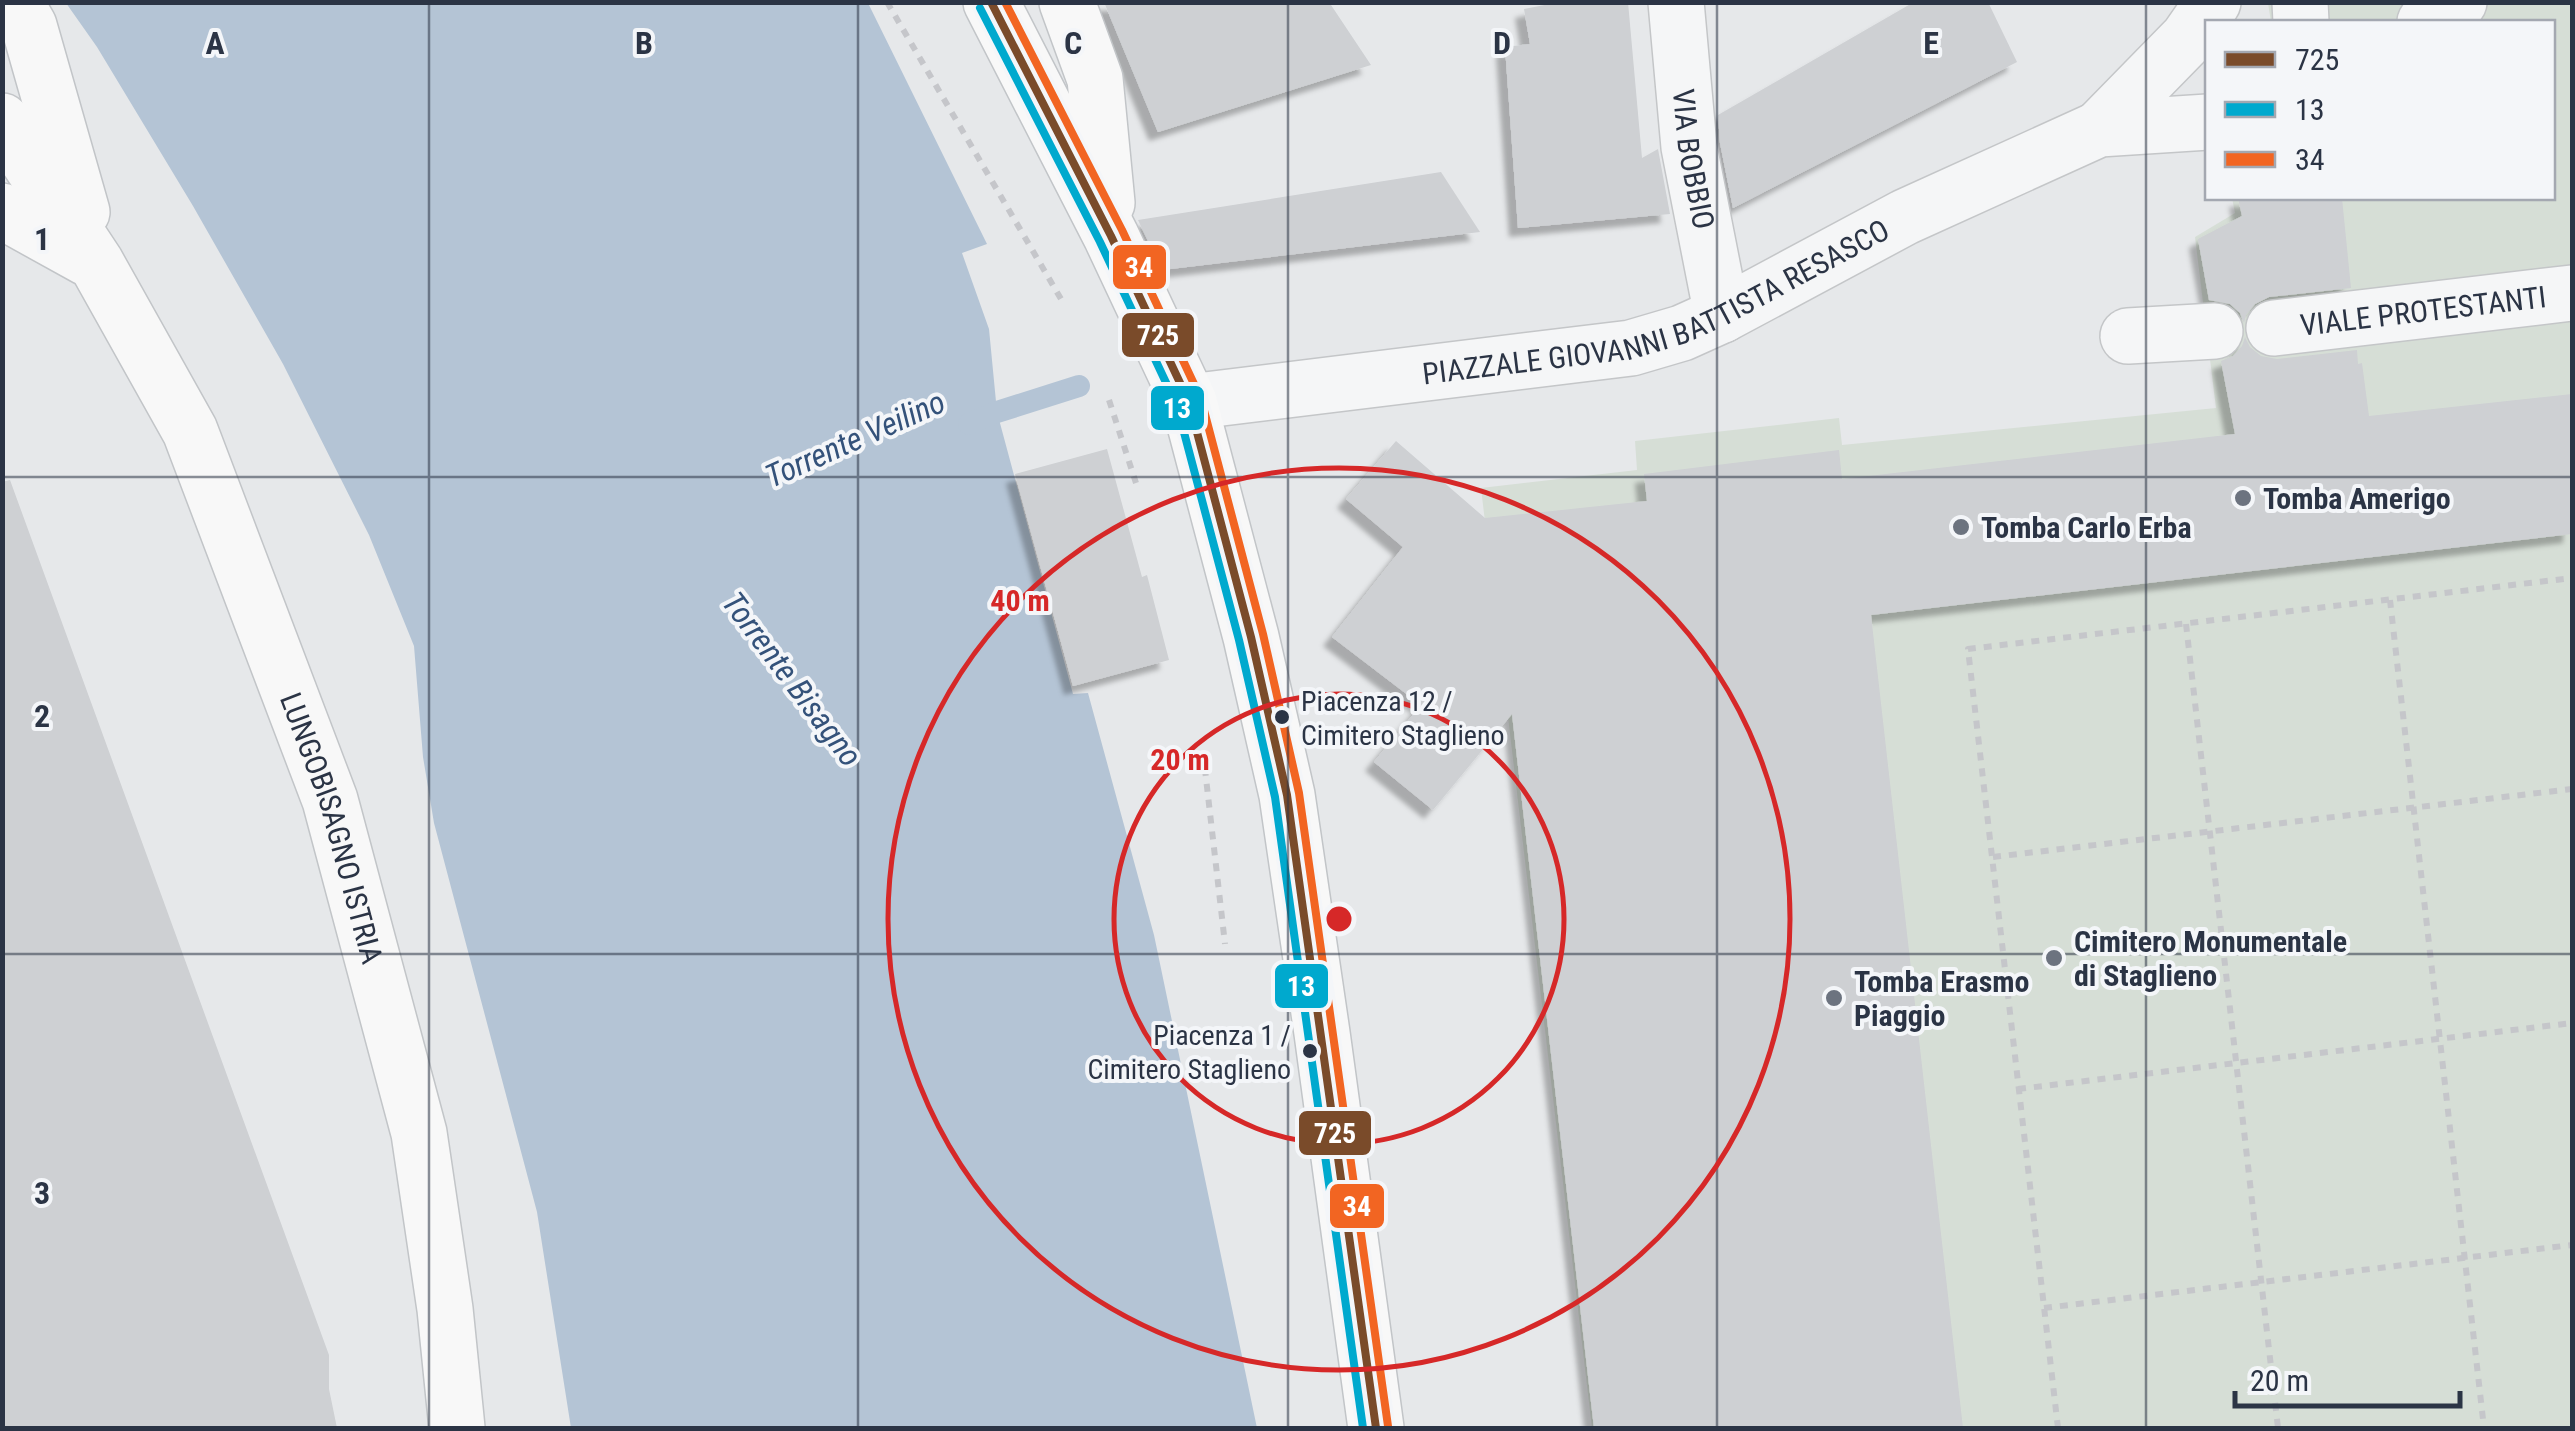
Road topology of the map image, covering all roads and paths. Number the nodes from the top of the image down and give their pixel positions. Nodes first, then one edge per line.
1 (15, 2) edge
2 (887, 2) edge
3 (992, 2) edge
4 (1068, 2) edge
5 (1676, 2) edge
6 (2213, 2) edge
7 (2460, 2) edge
8 (2428, 20) edge
9 (2, 120) edge
10 (2205, 122) edge
11 (2099, 129) junction
12 (2, 211) edge
13 (1110, 236) junction
14 (96, 263) junction
15 (2572, 293) edge
16 (1065, 305) dead end
17 (1722, 315) junction
18 (2274, 328) dead end
19 (2215, 331) dead end
20 (2128, 336) dead end
21 (1106, 391) dead end
22 (1189, 402) junction
23 (1136, 484) dead end
24 (2572, 578) edge
25 (2390, 600) junction
26 (2186, 624) junction
27 (1202, 741) dead end
28 (2572, 789) edge
29 (2413, 808) junction
30 (2210, 832) junction
31 (1992, 857) junction
32 (1225, 944) dead end
33 (2572, 1023) edge
34 (2440, 1039) junction
35 (2236, 1063) junction
36 (2018, 1088) junction
37 (2572, 1245) edge
38 (2465, 1258) junction
39 (2262, 1283) junction
40 (2044, 1308) junction
41 (457, 1428) edge
42 (1376, 1428) edge
43 (2058, 1428) edge
44 (2278, 1428) edge
45 (2484, 1428) edge

1 - 14 main road
2 - 16 path
3 - 13 main road
4 - 13 main road
5 - 17 street, VIA BOBBIO
6 - 11 street
7 - 8 street
9 - 14 main road, LUNGOBISAGNO ISTRIA
10 - 11 street
11 - 17 street, PIAZZALE GIOVANNI BATTISTA RESASCO
12 - 14 main road
13 - 22 main road
14 - 41 main road, LUNGOBISAGNO ISTRIA
15 - 18 street, VIALE PROTESTANTI
17 - 22 street, PIAZZALE GIOVANNI BATTISTA RESASCO
19 - 20 street
21 - 23 path
22 - 42 main road
24 - 25 path
25 - 26 path
25 - 29 path
26 - 30 path
26 - 31 path
27 - 32 path
28 - 29 path
29 - 30 path
29 - 34 path
30 - 31 path
30 - 35 path
31 - 36 path
33 - 34 path
34 - 35 path
34 - 38 path
35 - 36 path
35 - 39 path
36 - 40 path
37 - 38 path
38 - 39 path
38 - 45 path
39 - 40 path
39 - 44 path
40 - 43 path

